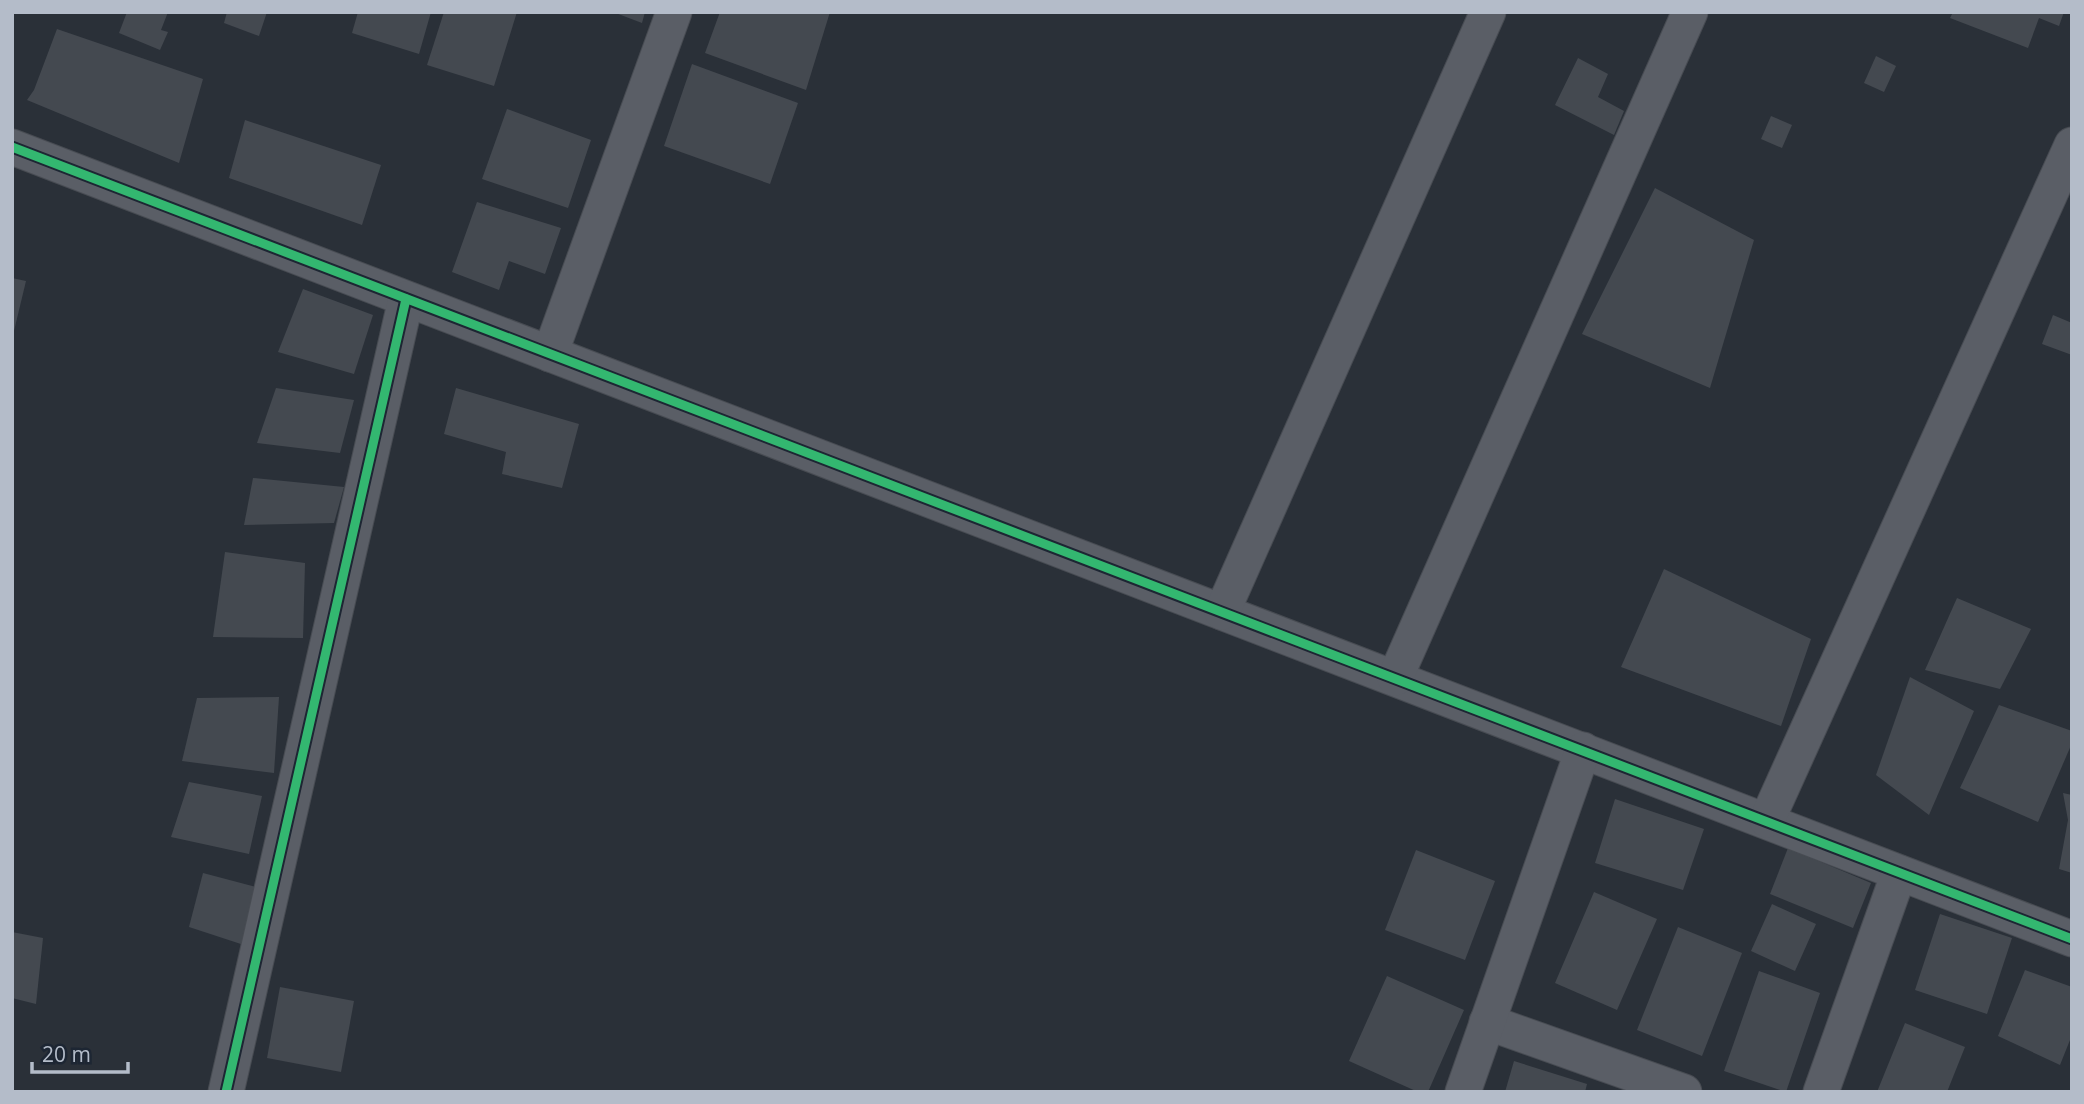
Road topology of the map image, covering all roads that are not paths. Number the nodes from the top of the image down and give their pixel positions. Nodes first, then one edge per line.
1 (674, 12) edge
2 (1489, 12) edge
3 (1690, 12) edge
4 (2072, 145) edge
5 (12, 147) edge
6 (406, 299) junction
7 (550, 354) junction
8 (1222, 612) junction
9 (1395, 678) junction
10 (1583, 750) junction
11 (1767, 820) junction
12 (1899, 873) junction
13 (2072, 939) edge
14 (1487, 1022) junction
15 (226, 1092) edge
16 (1463, 1092) edge
17 (1684, 1092) edge
18 (1821, 1092) edge

1 - 7 street
2 - 8 street
3 - 9 street
4 - 11 street
5 - 6 street
6 - 7 street
6 - 15 street
7 - 8 street
8 - 9 street
9 - 10 street
10 - 11 street
10 - 14 street
11 - 12 street
12 - 13 street
12 - 18 street
14 - 16 street
14 - 17 street

